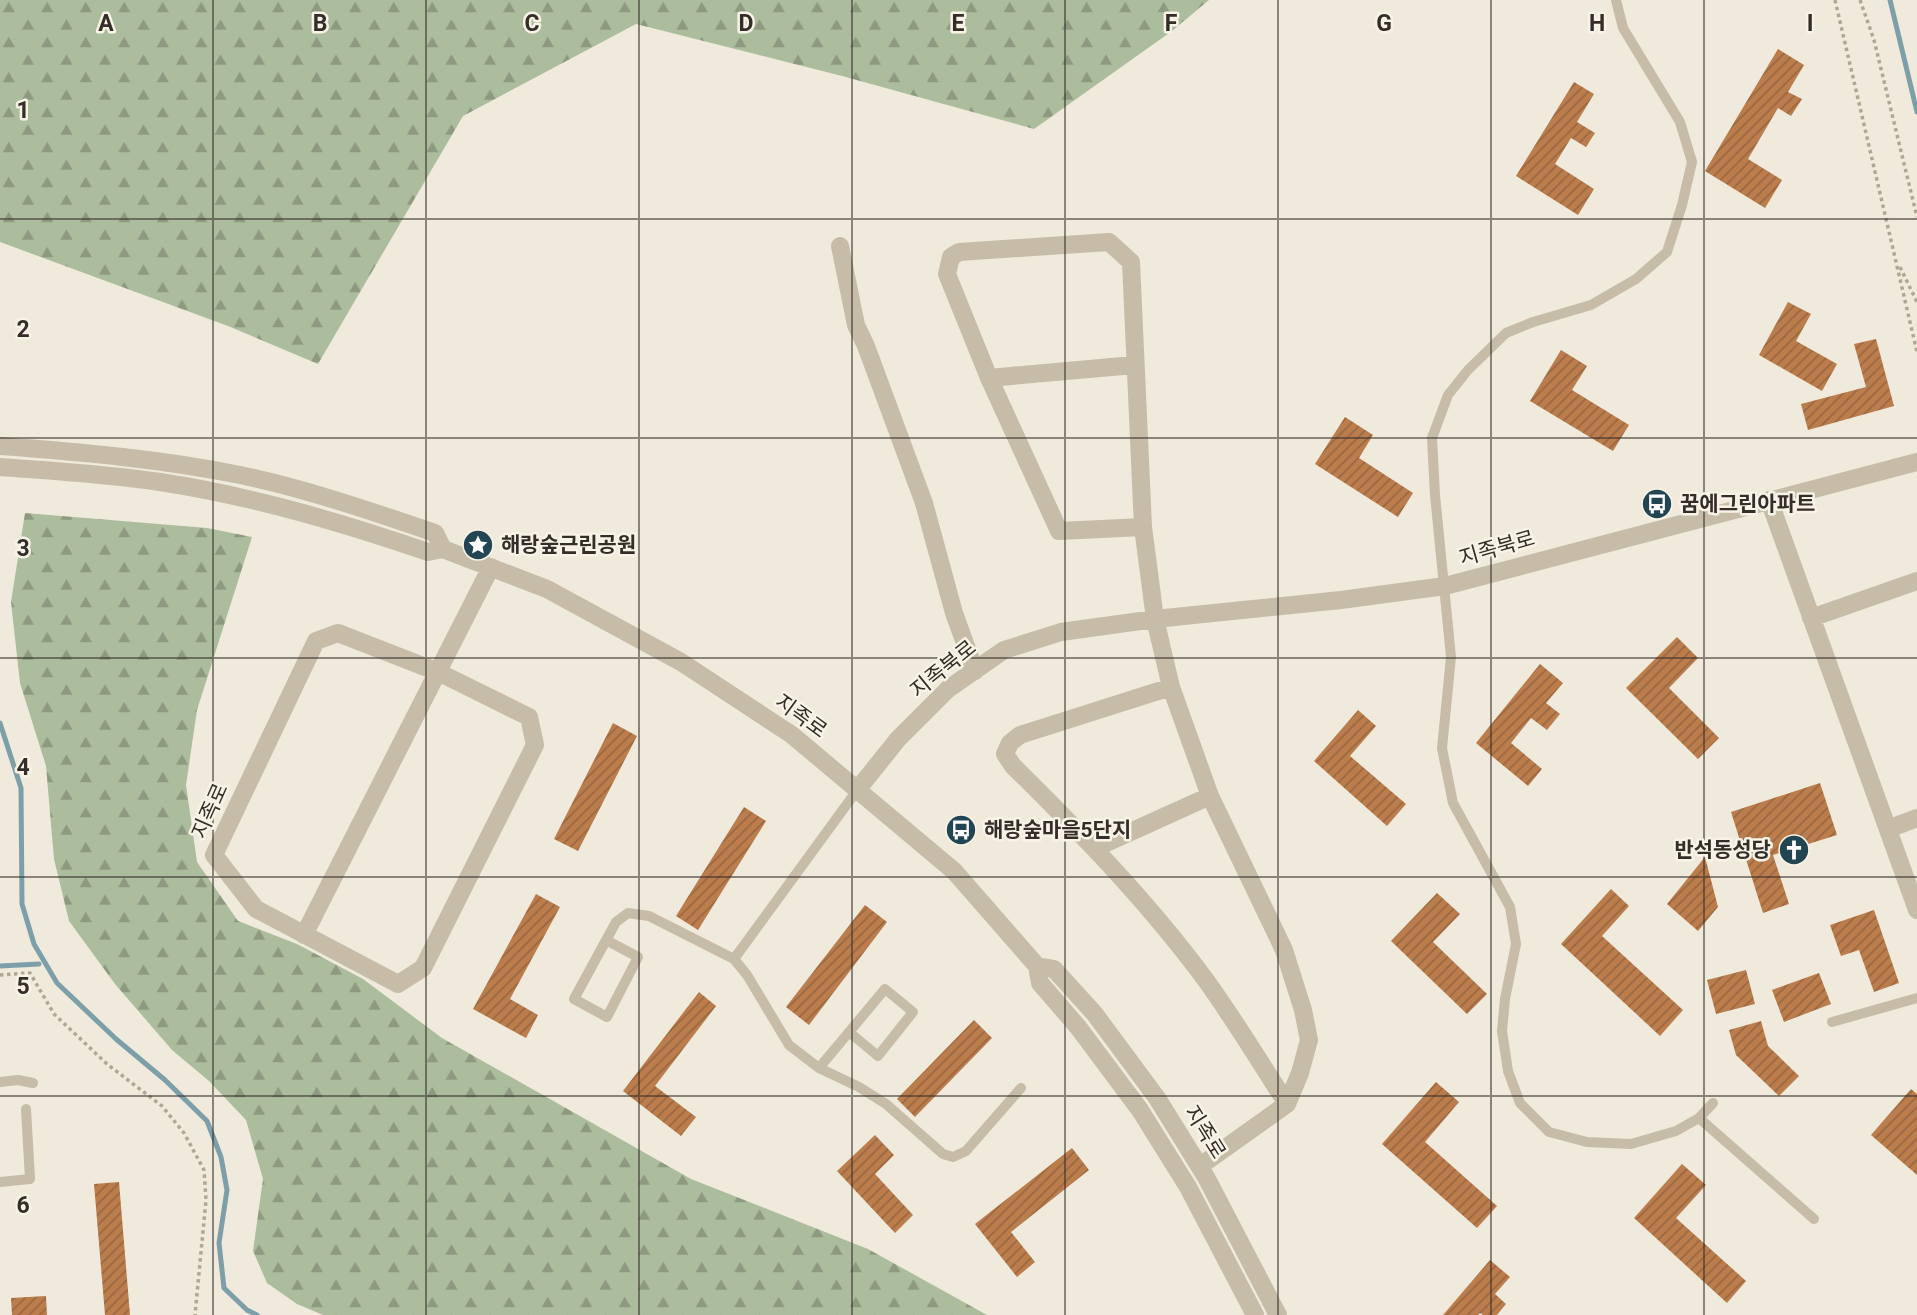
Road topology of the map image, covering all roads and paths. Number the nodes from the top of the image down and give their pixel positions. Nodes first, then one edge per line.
1 (1616, 0) edge
2 (1835, 0) edge
3 (1860, 0) edge
4 (1917, 217) edge
5 (840, 246) dead end
6 (1896, 258) junction
7 (1917, 302) edge
8 (1917, 352) edge
9 (1134, 365) junction
10 (989, 378) junction
11 (0, 446) edge
12 (1917, 462) edge
13 (0, 467) edge
14 (1769, 500) junction
15 (1143, 527) junction
16 (443, 549) junction
17 (491, 567) junction
18 (1917, 581) edge
19 (1445, 586) junction
20 (1811, 618) junction
21 (1155, 619) junction
22 (975, 671) junction
23 (438, 672) junction
24 (1171, 687) junction
25 (858, 789) junction
26 (1210, 796) junction
27 (1917, 818) edge
28 (1888, 829) junction
29 (1095, 848) junction
30 (1917, 910) edge
31 (304, 935) junction
32 (606, 940) junction
33 (734, 959) junction
34 (1037, 966) junction
35 (0, 975) edge
36 (1917, 998) edge
37 (1832, 1022) dead end
38 (849, 1032) junction
39 (819, 1068) junction
40 (0, 1082) edge
41 (33, 1083) dead end
42 (1021, 1088) dead end
43 (1713, 1103) dead end
44 (1287, 1104) junction
45 (26, 1109) dead end
46 (1699, 1118) junction
47 (1200, 1166) junction
48 (0, 1182) edge
49 (1814, 1219) dead end
50 (195, 1315) edge
51 (1255, 1315) edge
52 (1278, 1315) edge

1 - 19 lane
2 - 6 path
3 - 4 path
5 - 22 street
6 - 7 path
6 - 8 path
9 - 10 street
9 - 10 street
9 - 15 street
10 - 15 street
11 - 16 street, 지족로
12 - 14 street, 지족북로
13 - 16 street, 지족로
14 - 19 street, 지족북로
14 - 20 street
15 - 21 street
16 - 17 street, 지족로
17 - 23 street
17 - 25 street, 지족로
18 - 20 street
19 - 21 street, 지족북로
19 - 46 lane
20 - 28 street
21 - 22 street, 지족북로
21 - 24 street
22 - 25 street, 지족북로
23 - 31 street
23 - 31 street, 지족로
23 - 31 street, 지족로
24 - 26 street
24 - 29 street
25 - 33 lane
25 - 34 street, 지족로
26 - 29 street
26 - 44 street
27 - 28 street
28 - 30 street
29 - 44 street
32 - 32 lane
32 - 33 lane
33 - 39 lane
34 - 47 street, 지족로
34 - 51 street, 지족로
35 - 50 path
36 - 37 lane
38 - 38 lane
38 - 39 lane
39 - 42 lane
40 - 41 lane
43 - 46 lane
44 - 47 street
45 - 48 lane
46 - 49 lane
47 - 52 street, 지족로

